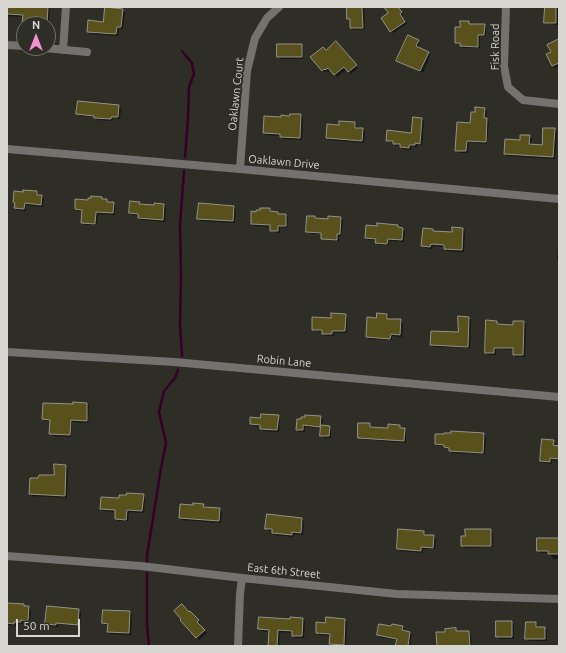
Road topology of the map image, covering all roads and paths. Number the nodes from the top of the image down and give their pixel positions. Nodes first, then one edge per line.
1 (66, 7) edge
2 (279, 7) edge
3 (506, 7) edge
4 (56, 49) edge
5 (64, 50) junction
6 (87, 52) dead end
7 (559, 104) edge
8 (7, 149) edge
9 (240, 169) junction
10 (559, 199) edge
11 (7, 352) edge
12 (559, 397) edge
13 (7, 556) edge
14 (242, 578) junction
15 (559, 599) edge
16 (238, 646) edge

1 - 5 street
2 - 9 street, Oaklawn Court
3 - 7 street, Fisk Road
4 - 5 street
5 - 6 street
8 - 9 street, Oaklawn Drive
9 - 10 street, Oaklawn Drive
11 - 12 street, Robin Lane
13 - 14 street, East 6th Street
14 - 15 street, East 6th Street
14 - 16 street

